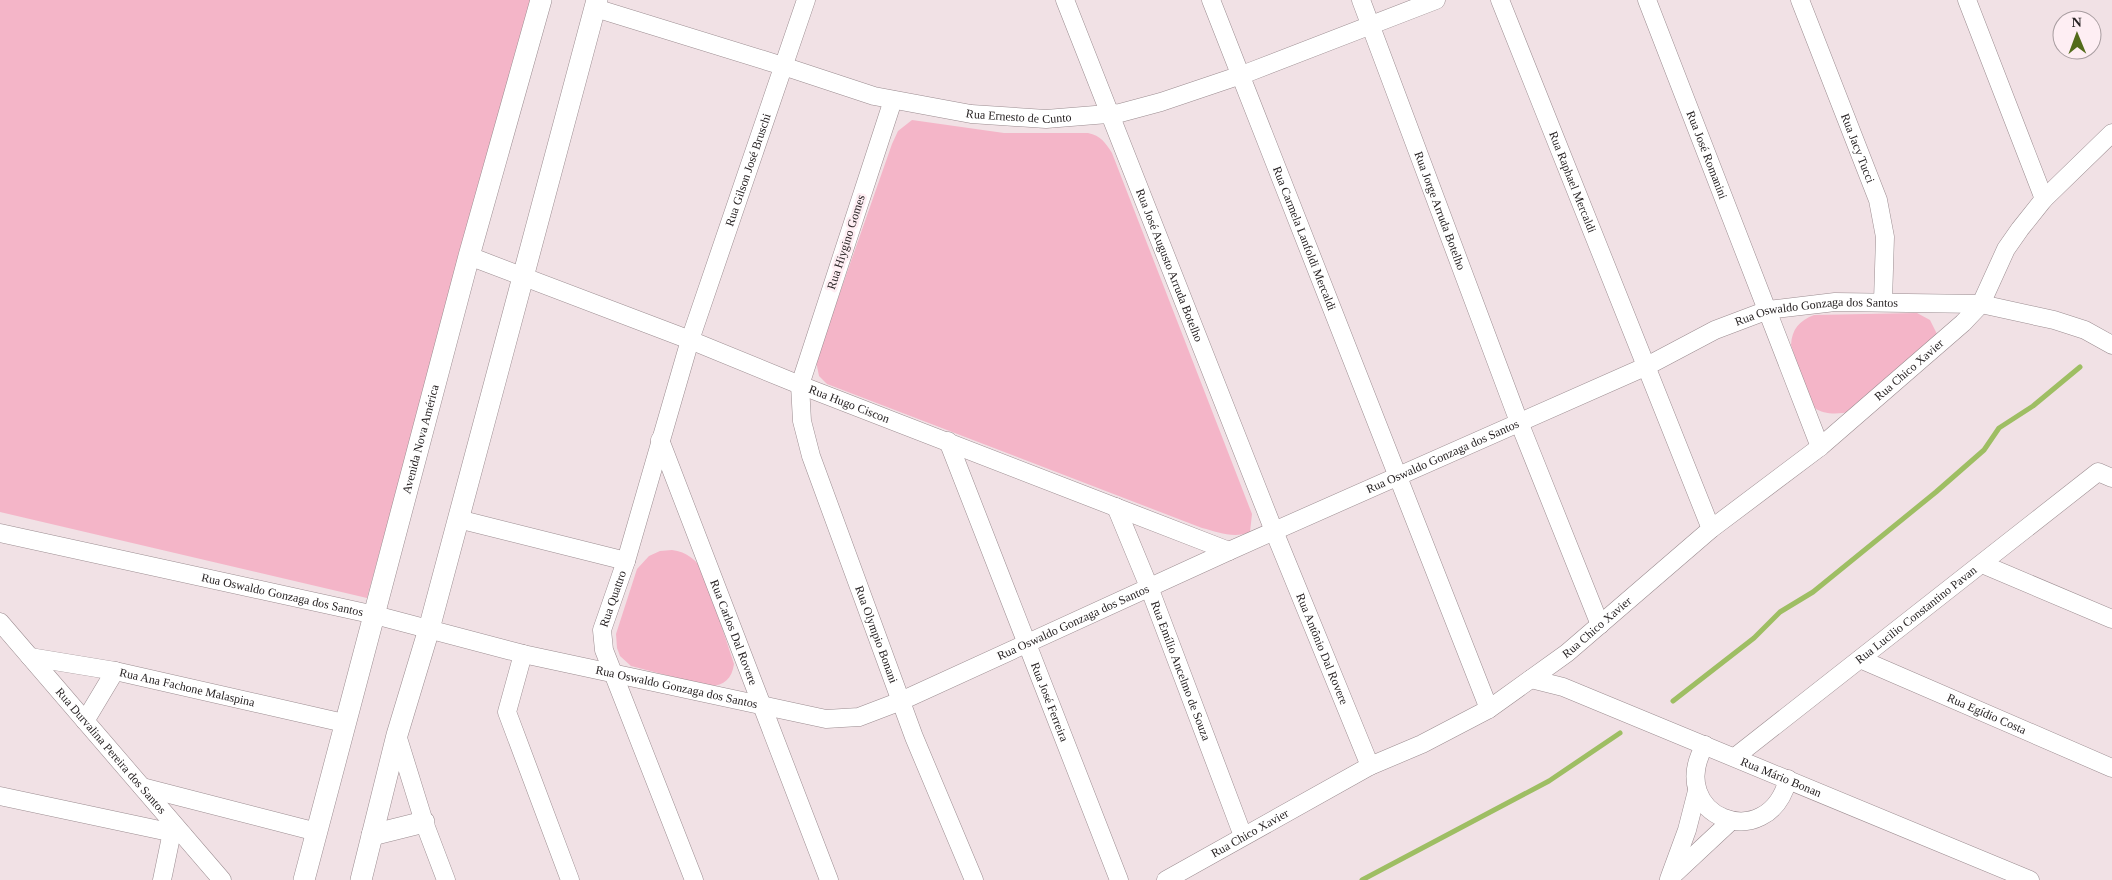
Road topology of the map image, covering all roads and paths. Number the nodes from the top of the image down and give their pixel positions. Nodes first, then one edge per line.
1 (541, 0) edge
2 (806, 0) edge
3 (1065, 0) edge
4 (1211, 0) edge
5 (1361, 0) edge
6 (1436, 0) edge
7 (1500, 0) edge
8 (1647, 0) edge
9 (1800, 0) edge
10 (1967, 0) edge
11 (596, 4) edge
12 (1371, 25) junction
13 (783, 66) junction
14 (1240, 76) junction
15 (893, 100) junction
16 (1110, 114) junction
17 (2112, 133) edge
18 (2044, 199) junction
19 (469, 256) junction
20 (524, 276) junction
21 (1883, 302) junction
22 (1981, 304) junction
23 (1768, 310) junction
24 (690, 340) junction
25 (2112, 345) edge
26 (1647, 366) junction
27 (800, 385) junction
28 (1519, 422) junction
29 (660, 440) junction
30 (948, 440) junction
31 (1820, 447) junction
32 (2105, 475) edge
33 (1397, 476) junction
34 (1116, 507) junction
35 (458, 519) junction
36 (1711, 529) junction
37 (1274, 531) junction
38 (0, 533) edge
39 (1228, 551) junction
40 (626, 561) junction
41 (1982, 564) junction
42 (1149, 587) junction
43 (374, 615) junction
44 (2112, 619) edge
45 (0, 622) edge
46 (1600, 625) junction
47 (429, 629) junction
48 (1025, 644) junction
49 (523, 654) junction
50 (30, 657) junction
51 (1860, 659) junction
52 (115, 671) junction
53 (614, 674) junction
54 (1531, 679) junction
55 (901, 700) junction
56 (760, 704) junction
57 (1490, 709) junction
58 (85, 721) junction
59 (344, 723) junction
60 (397, 735) junction
61 (1705, 745) junction
62 (1735, 757) junction
63 (1370, 766) junction
64 (2112, 768) edge
65 (1788, 779) junction
66 (142, 787) junction
67 (1697, 790) junction
68 (0, 796) edge
69 (1731, 821) junction
70 (424, 822) junction
71 (317, 832) junction
72 (178, 834) junction
73 (372, 835) junction
74 (1243, 836) junction
75 (1668, 879) edge
76 (162, 880) edge
77 (222, 880) edge
78 (304, 880) edge
79 (361, 880) edge
80 (446, 880) edge
81 (570, 880) edge
82 (694, 880) edge
83 (829, 880) edge
84 (974, 880) edge
85 (1119, 880) edge
86 (1166, 880) edge
87 (2030, 880) edge

1 - 19 street, Avenida Nova América
2 - 13 street, Rua Gilson José Bruschi
3 - 16 street, Rua José Augusto Arruda Botelho
4 - 14 street, Rua Carmela Lanfoldi Mercaldi
5 - 12 street, Rua Jorge Arruda Botelho
6 - 12 street, Rua Ernesto de Cunto
7 - 26 street, Rua Raphael Mercaldi
8 - 23 street, Rua José Romanini
9 - 21 street, Rua Jacy Tucci
10 - 18 street
11 - 13 street, Rua Ernesto de Cunto
11 - 20 street
12 - 14 street, Rua Ernesto de Cunto
12 - 28 street, Rua Jorge Arruda Botelho
13 - 15 street, Rua Ernesto de Cunto
13 - 24 street, Rua Gilson José Bruschi
14 - 16 street, Rua Ernesto de Cunto
14 - 33 street, Rua Carmela Lanfoldi Mercaldi
15 - 16 street, Rua Ernesto de Cunto
15 - 27 street, Rua Hiygino Gomes
16 - 37 street, Rua José Augusto Arruda Botelho
17 - 18 street, Rua Chico Xavier
18 - 22 street, Rua Chico Xavier
19 - 20 street, Rua Hugo Ciscon
19 - 43 street, Avenida Nova América
20 - 24 street, Rua Hugo Ciscon
20 - 35 street
21 - 22 street, Rua Oswaldo Gonzaga dos Santos
21 - 23 street, Rua Oswaldo Gonzaga dos Santos
22 - 25 street, Rua Oswaldo Gonzaga dos Santos
22 - 31 street, Rua Chico Xavier
23 - 26 street, Rua Oswaldo Gonzaga dos Santos
23 - 31 street, Rua José Romanini
24 - 27 street, Rua Hugo Ciscon
24 - 29 street, Rua Quattro
26 - 28 street, Rua Oswaldo Gonzaga dos Santos
26 - 36 street, Rua Raphael Mercaldi
27 - 30 street, Rua Hugo Ciscon
27 - 55 street, Rua Olympio Bonani
28 - 33 street, Rua Oswaldo Gonzaga dos Santos
28 - 46 street, Rua Jorge Arruda Botelho
29 - 40 street, Rua Quattro
29 - 56 street, Rua Carlos Dal Rovere
30 - 34 street, Rua Hugo Ciscon
30 - 48 street, Rua José Ferreira
31 - 36 street, Rua Chico Xavier
32 - 41 street, Rua Lucilio Constantino Pavan
33 - 37 street, Rua Oswaldo Gonzaga dos Santos
33 - 57 street, Rua Carmela Lanfoldi Mercaldi
34 - 39 street, Rua Hugo Ciscon
34 - 42 street, Rua Emílio Ancelmo de Souza
35 - 40 street
35 - 47 street
36 - 46 street, Rua Chico Xavier
37 - 39 street, Rua Oswaldo Gonzaga dos Santos
37 - 63 street, Rua Antônio Dal Rovere
38 - 43 street, Rua Oswaldo Gonzaga dos Santos
39 - 42 street, Rua Oswaldo Gonzaga dos Santos
40 - 53 street, Rua Quattro
41 - 44 street
41 - 51 street, Rua Lucilio Constantino Pavan
42 - 48 street, Rua Oswaldo Gonzaga dos Santos
42 - 74 street, Rua Emílio Ancelmo de Souza
43 - 47 street, Rua Oswaldo Gonzaga dos Santos
43 - 59 street, Avenida Nova América
45 - 50 street, Rua Durvalina Pereira dos Santos
46 - 54 street, Rua Chico Xavier
47 - 49 street, Rua Oswaldo Gonzaga dos Santos
47 - 60 street
48 - 55 street, Rua Oswaldo Gonzaga dos Santos
48 - 85 street, Rua José Ferreira
49 - 53 street, Rua Oswaldo Gonzaga dos Santos
49 - 81 street
50 - 52 street, Rua Ana Fachone Malaspina
50 - 58 street, Rua Durvalina Pereira dos Santos
51 - 62 street, Rua Lucilio Constantino Pavan
51 - 64 street, Rua Egídio Costa
52 - 58 street
52 - 59 street, Rua Ana Fachone Malaspina
53 - 56 street, Rua Oswaldo Gonzaga dos Santos
53 - 82 street, Rua Quattro
54 - 57 street, Rua Chico Xavier
54 - 61 street, Rua Mário Bonan
55 - 56 street, Rua Oswaldo Gonzaga dos Santos
55 - 84 street, Rua Olympio Bonani
56 - 83 street, Rua Carlos Dal Rovere
57 - 63 street, Rua Chico Xavier
58 - 66 street, Rua Durvalina Pereira dos Santos
59 - 71 street, Avenida Nova América
60 - 70 street
60 - 73 street
61 - 62 street, Rua Mário Bonan
61 - 67 street
62 - 65 street, Rua Mário Bonan
63 - 74 street, Rua Chico Xavier
65 - 69 street
65 - 87 street, Rua Mário Bonan
66 - 71 street
66 - 72 street, Rua Durvalina Pereira dos Santos
67 - 69 street
67 - 75 street
68 - 72 street
69 - 75 street
70 - 73 street
70 - 80 street
71 - 78 street, Avenida Nova América
72 - 76 street
72 - 77 street, Rua Durvalina Pereira dos Santos
73 - 79 street
74 - 86 street, Rua Chico Xavier

